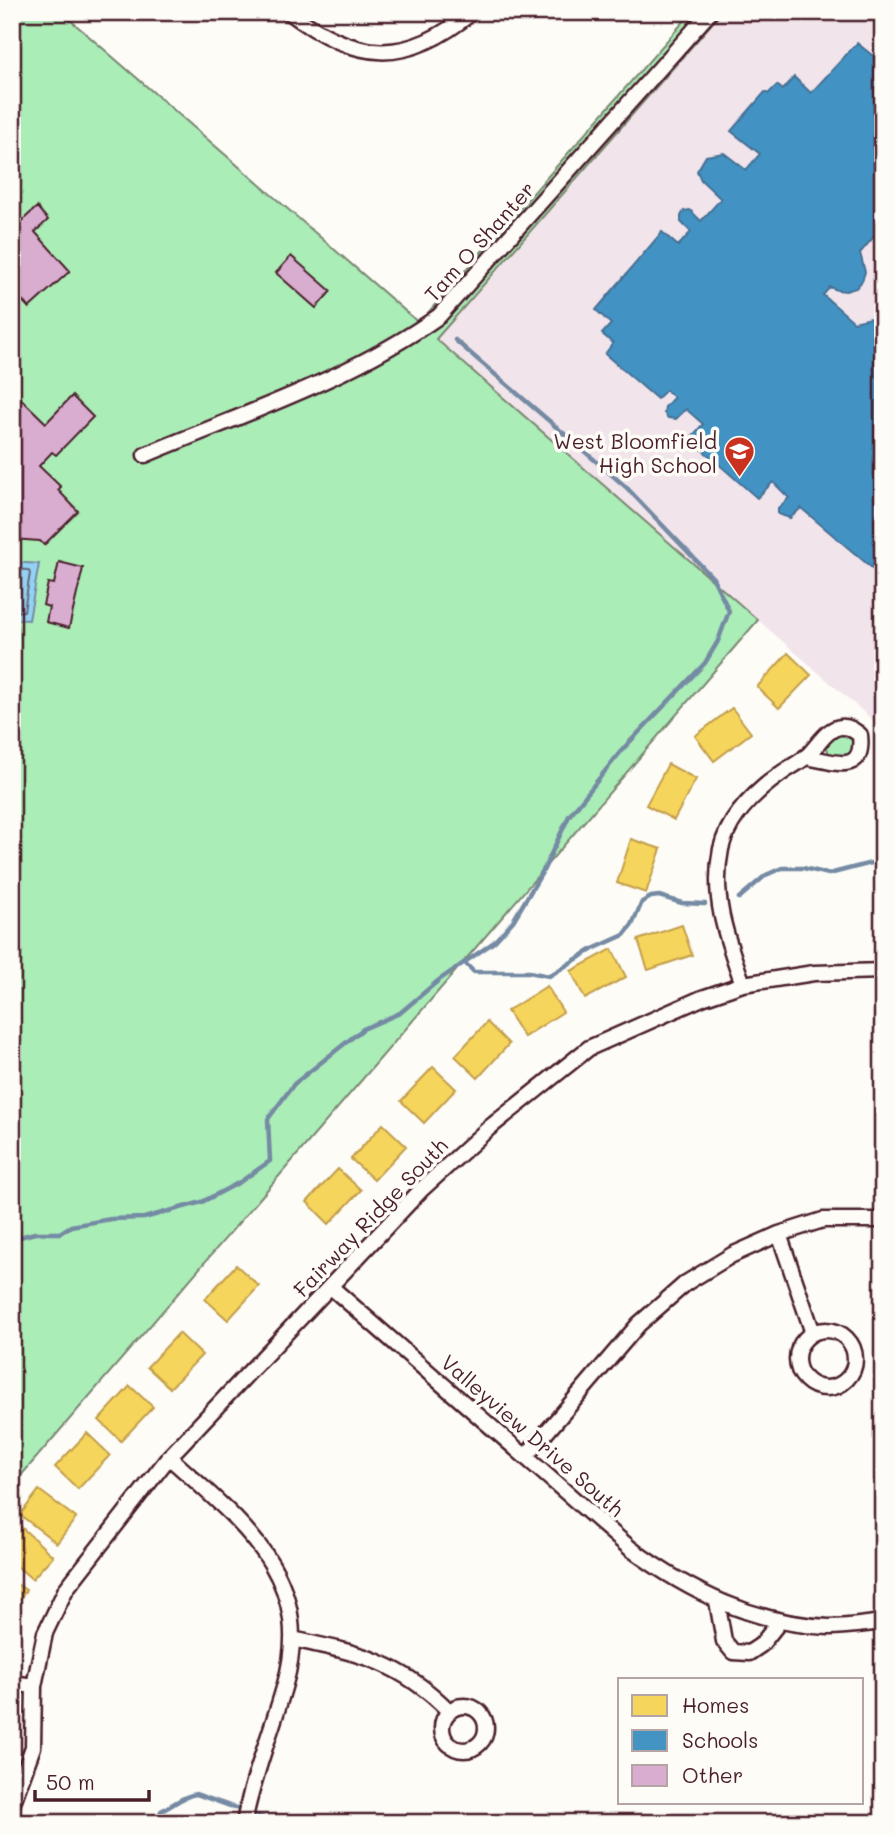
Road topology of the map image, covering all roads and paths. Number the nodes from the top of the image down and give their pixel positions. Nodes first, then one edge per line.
1 (289, 12) edge
2 (472, 12) edge
3 (710, 12) edge
4 (145, 455) dead end
5 (805, 757) dead end
6 (883, 971) edge
7 (743, 984) junction
8 (883, 1220) edge
9 (779, 1234) junction
10 (331, 1287) junction
11 (813, 1333) junction
12 (526, 1456) junction
13 (169, 1457) junction
14 (717, 1601) junction
15 (780, 1621) junction
16 (883, 1622) edge
17 (292, 1639) junction
18 (12, 1683) edge
19 (34, 1686) junction
20 (449, 1712) dead end
21 (12, 1805) edge
22 (244, 1823) edge

1 - 2 street
3 - 4 street, Tam O Shanter
5 - 7 street
6 - 7 street, Fairway Ridge South
7 - 10 street, Fairway Ridge South
8 - 9 street
9 - 11 street
9 - 12 street
10 - 12 street, Valleyview Drive South
10 - 13 street, Fairway Ridge South
11 - 11 street
12 - 14 street, Valleyview Drive South
13 - 17 street
13 - 19 street, Fairway Ridge South
14 - 15 street, Valleyview Drive South
14 - 15 street
15 - 16 street, Valleyview Drive South
17 - 20 street
17 - 22 street
18 - 19 street
19 - 21 street, Fairway Ridge South

